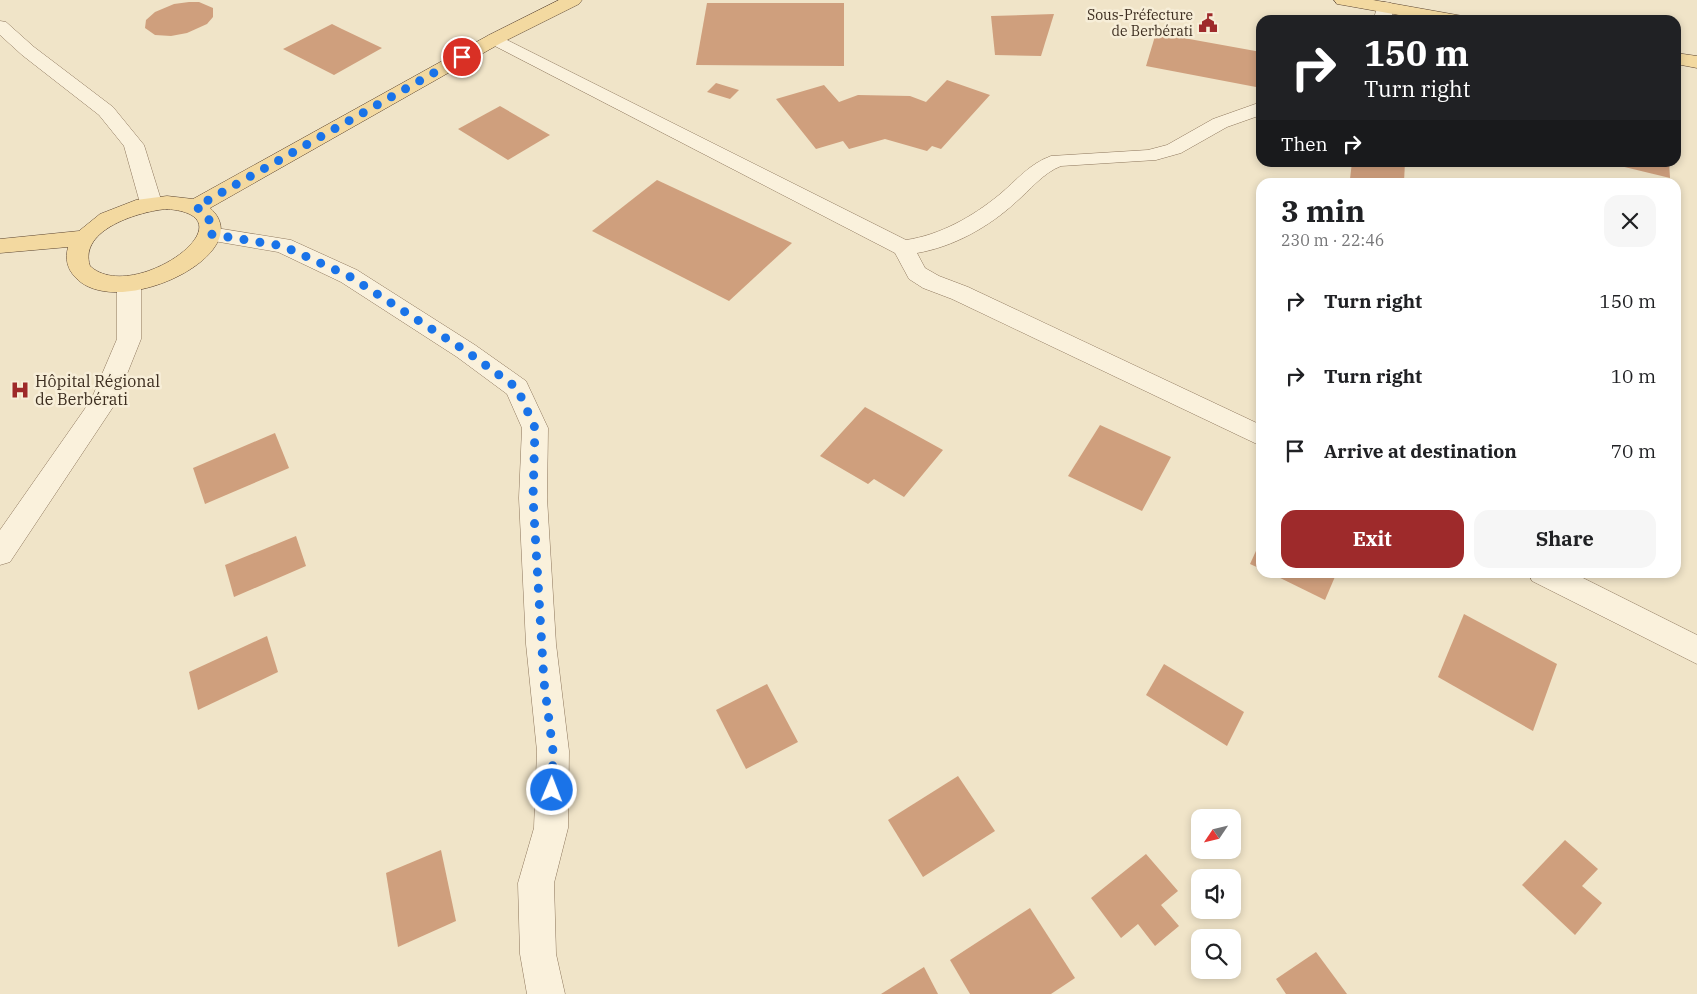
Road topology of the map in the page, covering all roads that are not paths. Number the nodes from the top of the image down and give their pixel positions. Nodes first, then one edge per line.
1 (573, 0) edge
2 (1343, 0) edge
3 (1383, 14) edge
4 (0, 26) edge
5 (495, 39) junction
6 (1681, 59) edge
7 (1697, 62) edge
8 (1256, 110) edge
9 (151, 203) junction
10 (196, 207) junction
11 (210, 234) junction
12 (85, 238) junction
13 (0, 246) edge
14 (903, 248) junction
15 (129, 284) junction
16 (1256, 434) edge
17 (0, 553) edge
18 (1554, 578) edge
19 (1697, 650) edge
20 (546, 994) edge

1 - 5 main road
2 - 3 main road
4 - 9 street
5 - 10 main road
5 - 14 street
6 - 7 main road
8 - 14 street
9 - 10 main road
9 - 12 main road
10 - 11 main road
11 - 15 main road
11 - 20 street
12 - 13 main road
12 - 15 main road
14 - 16 street
15 - 17 street
18 - 19 street

